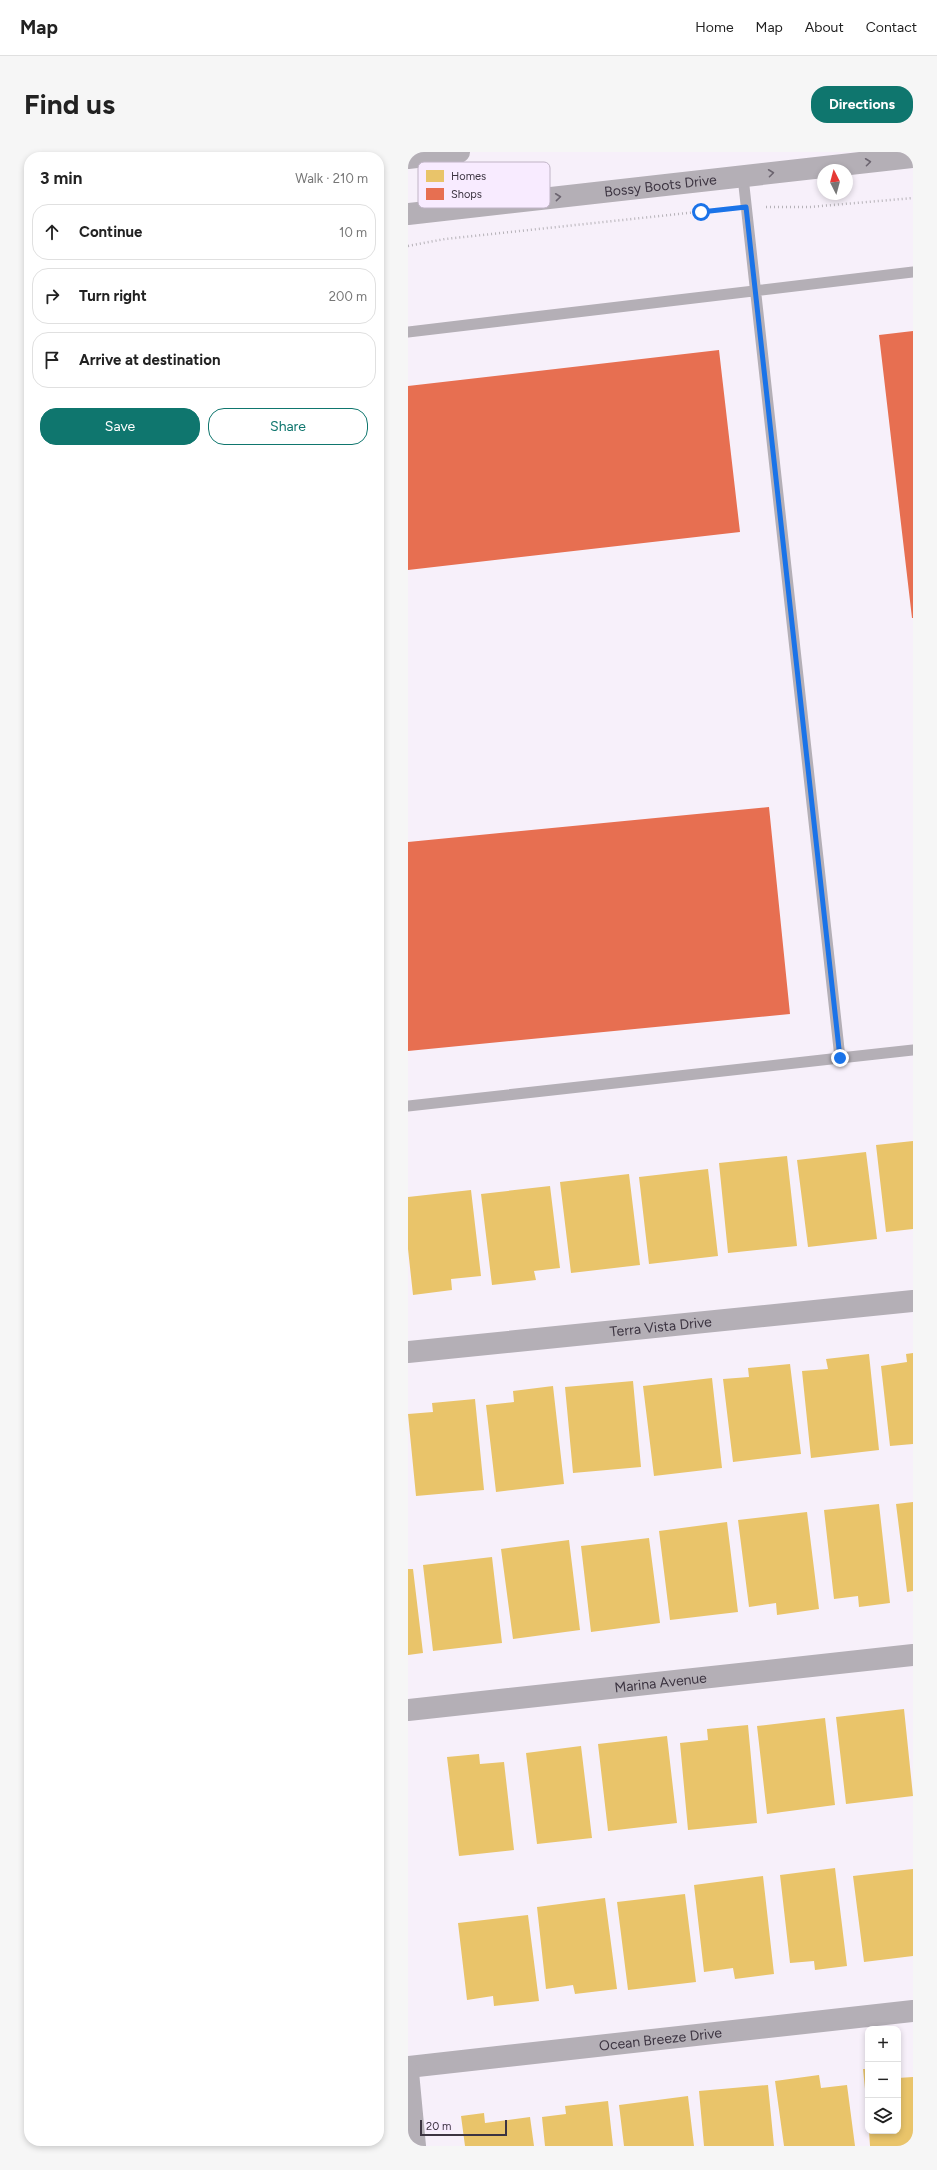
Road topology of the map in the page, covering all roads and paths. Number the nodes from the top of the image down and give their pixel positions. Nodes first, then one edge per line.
1 (460, 152) edge
2 (913, 157) edge
3 (408, 158) edge
4 (743, 177) junction
5 (550, 198) edge
6 (913, 198) edge
7 (746, 207) junction
8 (462, 208) edge
9 (408, 214) edge
10 (408, 246) edge
11 (913, 272) edge
12 (756, 292) junction
13 (408, 332) edge
14 (913, 1050) edge
15 (840, 1058) junction
16 (408, 1106) edge
17 (913, 1301) edge
18 (408, 1352) edge
19 (913, 1655) edge
20 (408, 1710) edge
21 (913, 2011) edge
22 (408, 2067) edge
23 (408, 2072) edge
24 (415, 2146) edge

1 - 3 street
4 -> 2 street, Bossy Boots Drive
5 -> 4 street, Bossy Boots Drive
4 - 7 lane
6 - 7 path
7 - 10 path
7 - 12 lane
9 -> 8 street, Bossy Boots Drive
11 - 12 lane
12 - 13 lane
12 - 15 lane
14 - 15 lane
15 - 16 lane
17 - 18 street, Terra Vista Drive
19 - 20 street, Marina Avenue
21 - 22 street, Ocean Breeze Drive
23 - 24 street

